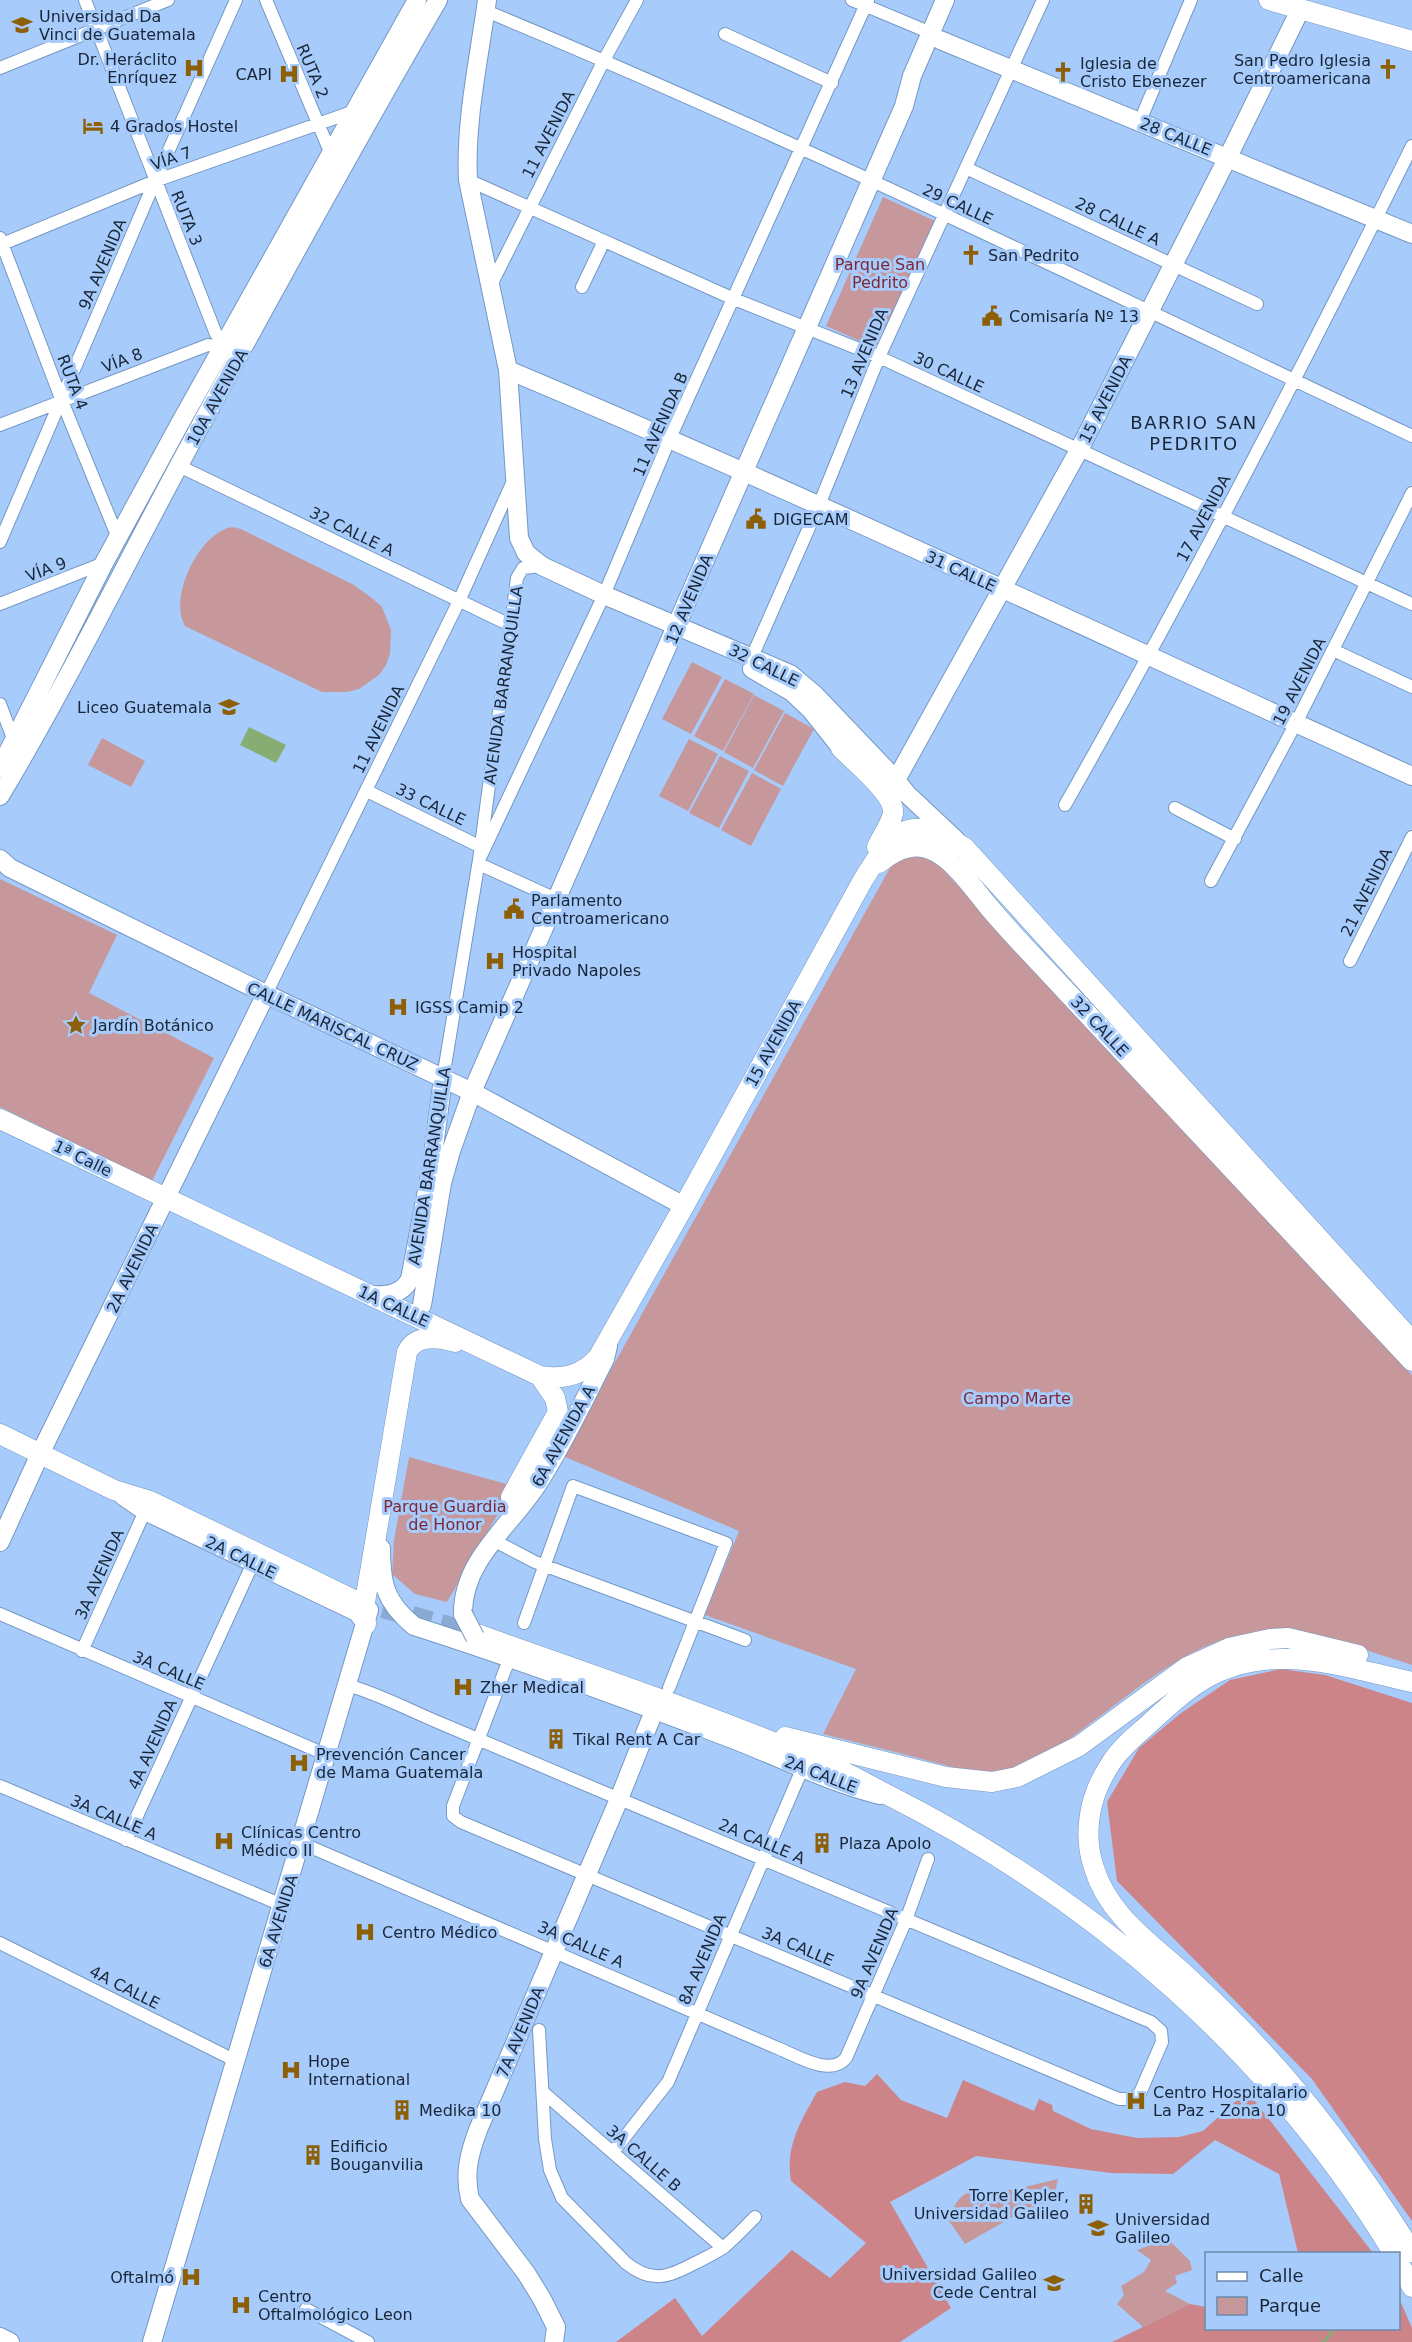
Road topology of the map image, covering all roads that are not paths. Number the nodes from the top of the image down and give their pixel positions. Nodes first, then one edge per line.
1 (86, 0) edge
2 (168, 0) edge
3 (236, 0) edge
4 (266, 0) edge
5 (417, 0) edge
6 (438, 0) edge
7 (637, 0) edge
8 (852, 0) edge
9 (945, 0) edge
10 (958, 0) edge
11 (1043, 0) edge
12 (1191, 0) edge
13 (1269, 0) edge
14 (867, 3) edge
15 (487, 5) edge
16 (1300, 10) junction
17 (97, 29) junction
18 (726, 34) dead end
19 (935, 37) junction
20 (1412, 41) edge
21 (604, 60) junction
22 (0, 68) edge
23 (1013, 68) junction
24 (832, 83) junction
25 (364, 106) junction
26 (1140, 121) junction
27 (318, 125) junction
28 (1412, 146) edge
29 (802, 150) junction
30 (331, 154) junction
31 (1228, 157) junction
32 (966, 168) junction
33 (468, 180) junction
34 (155, 181) junction
35 (871, 182) junction
36 (529, 208) junction
37 (943, 215) junction
38 (1376, 219) junction
39 (1412, 234) edge
40 (604, 241) junction
41 (1, 242) edge
42 (1173, 266) junction
43 (491, 285) junction
44 (582, 287) dead end
45 (734, 299) junction
46 (1257, 304) dead end
47 (1149, 312) junction
48 (807, 329) junction
49 (222, 349) junction
50 (879, 357) junction
51 (508, 370) junction
52 (1294, 380) junction
53 (62, 400) junction
54 (0, 425) edge
55 (1412, 436) edge
56 (670, 438) junction
57 (1079, 450) junction
58 (179, 466) junction
59 (745, 471) junction
60 (516, 476) junction
61 (1412, 493) edge
62 (819, 505) junction
63 (1223, 516) junction
64 (118, 538) junction
65 (0, 542) edge
66 (104, 564) junction
67 (542, 566) junction
68 (1367, 583) junction
69 (1003, 590) junction
70 (603, 595) junction
71 (459, 601) junction
72 (0, 604) edge
73 (1412, 604) edge
74 (510, 626) junction
75 (677, 627) junction
76 (1333, 650) junction
77 (752, 657) junction
78 (1149, 657) junction
79 (1412, 687) edge
80 (0, 704) edge
81 (1296, 723) junction
82 (14, 741) junction
83 (841, 748) junction
84 (0, 768) edge
85 (1412, 776) edge
86 (902, 787) junction
87 (367, 791) junction
88 (0, 796) edge
89 (1065, 805) dead end
90 (1175, 808) dead end
91 (1412, 837) edge
92 (1235, 839) junction
93 (481, 847) junction
94 (965, 848) junction
95 (479, 862) junction
96 (3, 864) edge
97 (862, 880) junction
98 (1212, 881) dead end
99 (558, 900) junction
100 (1350, 961) dead end
101 (266, 994) junction
102 (443, 1078) junction
103 (472, 1092) junction
104 (0, 1119) edge
105 (431, 1170) junction
106 (166, 1198) junction
107 (684, 1206) junction
108 (370, 1295) junction
109 (422, 1305) dead end
110 (610, 1336) junction
111 (1412, 1341) edge
112 (472, 1346) junction
113 (1412, 1361) edge
114 (412, 1365) dead end
115 (540, 1377) junction
116 (0, 1434) edge
117 (40, 1454) junction
118 (114, 1490) junction
119 (511, 1497) dead end
120 (145, 1511) junction
121 (493, 1540) junction
122 (0, 1542) edge
123 (381, 1548) junction
124 (253, 1563) junction
125 (544, 1565) junction
126 (354, 1600) tunnel mouth
127 (0, 1614) edge
128 (694, 1622) junction
129 (524, 1623) dead end
130 (366, 1624) junction
131 (476, 1635) junction
132 (745, 1640) dead end
133 (82, 1651) junction
134 (504, 1655) junction
135 (1412, 1673) edge
136 (1412, 1682) edge
137 (347, 1686) junction
138 (669, 1688) dead end
139 (191, 1698) junction
140 (654, 1710) junction
141 (730, 1725) junction
142 (478, 1739) junction
143 (327, 1755) junction
144 (803, 1767) junction
145 (0, 1786) edge
146 (619, 1798) junction
147 (893, 1798) junction
148 (126, 1840) junction
149 (301, 1843) junction
150 (762, 1859) junction
151 (928, 1859) dead end
152 (587, 1875) junction
153 (282, 1905) junction
154 (906, 1920) junction
155 (730, 1935) junction
156 (0, 1943) edge
157 (554, 1951) junction
158 (874, 1996) junction
159 (697, 2013) junction
160 (539, 2030) dead end
161 (846, 2058) joint
162 (236, 2061) junction
163 (544, 2093) junction
164 (1132, 2099) joint
165 (613, 2152) junction
166 (755, 2217) dead end
167 (723, 2248) junction
168 (1393, 2252) edge
169 (1412, 2252) edge
170 (1400, 2265) edge
171 (1412, 2287) edge
172 (306, 2310) dead end
173 (0, 2337) edge
174 (558, 2337) edge
175 (10, 2342) edge
176 (153, 2342) edge
177 (368, 2342) edge

1 - 17 street, RUTA 3
2 - 17 street
3 - 34 street, 9A AVENIDA
4 - 27 street, RUTA 2
5 - 25 main road, 10A AVENIDA
6 - 25 main road, 10A AVENIDA
7 - 21 street, 11 AVENIDA
8 - 14 street, 28 CALLE
9 - 19 main road, 12 AVENIDA
10 - 19 main road, 12 AVENIDA
11 - 23 street, 13 AVENIDA
12 - 26 street
13 - 16 main road
14 - 19 street, 28 CALLE
14 - 24 street, 11 AVENIDA B
15 - 21 street, 29 CALLE
15 - 33 main road
16 - 20 main road
16 - 31 main road, 15 AVENIDA
17 - 22 street
17 - 34 street, RUTA 3
18 - 24 street
19 - 23 main road, 28 CALLE
19 - 35 main road, 12 AVENIDA
21 - 29 street, 29 CALLE
21 - 36 street, 11 AVENIDA
23 - 26 main road, 28 CALLE
23 - 32 street, 13 AVENIDA
24 - 29 street, 11 AVENIDA B
25 - 27 street, VÍA 7
25 - 30 main road, 10A AVENIDA
25 - 58 main road, 10A AVENIDA
26 - 31 main road, 28 CALLE
27 - 30 street, RUTA 2
27 - 34 street, VÍA 7
28 - 38 street, 17 AVENIDA
29 - 35 street, 29 CALLE
29 - 45 street, 11 AVENIDA B
30 - 49 main road, 10A AVENIDA
31 - 38 main road, 28 CALLE
31 - 42 main road, 15 AVENIDA
32 - 37 street, 13 AVENIDA
32 - 42 street, 28 CALLE A
33 - 36 street, 30 CALLE
33 - 43 main road
34 - 41 street, VÍA 7
34 - 49 street, RUTA 3
34 - 53 street, 9A AVENIDA
35 - 37 street, 29 CALLE
35 - 48 main road, 12 AVENIDA
36 - 40 street, 30 CALLE
36 - 43 street, 11 AVENIDA
37 - 47 street, 29 CALLE
37 - 50 street, 13 AVENIDA
38 - 39 main road, 28 CALLE
38 - 52 street, 17 AVENIDA
40 - 44 street
40 - 45 street, 30 CALLE
41 - 53 street, RUTA 4
42 - 46 street, 28 CALLE A
42 - 47 main road, 15 AVENIDA
43 - 51 main road
45 - 48 street, 30 CALLE
45 - 56 street, 11 AVENIDA B
47 - 52 street, 29 CALLE
47 - 57 main road, 15 AVENIDA
48 - 50 street, 30 CALLE
48 - 59 main road, 12 AVENIDA
49 - 53 street, VÍA 8
49 - 58 main road
49 - 64 main road, 10A AVENIDA
50 - 57 street, 30 CALLE
50 - 62 street, 13 AVENIDA
51 - 56 main road, 31 CALLE
51 - 60 main road
52 - 55 street, 29 CALLE
52 - 63 street, 17 AVENIDA
53 - 54 street, VÍA 8
53 - 64 street, RUTA 4
53 - 65 street, 9A AVENIDA
56 - 59 main road, 31 CALLE
56 - 70 street, 11 AVENIDA B
57 - 63 street, 30 CALLE
57 - 69 main road, 15 AVENIDA
58 - 71 street, 32 CALLE A
58 - 88 main road, 10A AVENIDA
59 - 62 main road, 31 CALLE
59 - 75 main road, 12 AVENIDA
60 - 67 main road
60 - 71 street, 11 AVENIDA
61 - 68 street, 19 AVENIDA
62 - 69 main road, 31 CALLE
62 - 77 street, 13 AVENIDA
63 - 68 street, 30 CALLE
63 - 78 street, 17 AVENIDA
64 - 66 main road, 10A AVENIDA
66 - 72 street, VÍA 9
66 - 82 main road, 10A AVENIDA
67 - 70 main road, 32 CALLE
67 - 74 street, AVENIDA BARRANQUILLA
68 - 73 street, 30 CALLE
68 - 76 street, 19 AVENIDA
69 - 78 main road, 31 CALLE
69 - 86 main road, 15 AVENIDA
70 - 75 main road, 32 CALLE
70 - 95 street, 11 AVENIDA B
71 - 74 street, 32 CALLE A
71 - 87 street, 11 AVENIDA
74 - 93 street, AVENIDA BARRANQUILLA
75 - 77 main road, 32 CALLE
75 - 83 main road, 32 CALLE
75 - 99 main road, 12 AVENIDA
76 - 79 street
76 - 81 street, 19 AVENIDA
77 - 86 main road, 32 CALLE
78 - 81 main road, 31 CALLE
78 - 89 street, 17 AVENIDA
80 - 82 street
81 - 85 main road, 31 CALLE
81 - 92 street, 19 AVENIDA
82 - 84 main road, 10A AVENIDA
83 - 86 main road, 32 CALLE
83 - 97 main road
86 - 94 main road, 32 CALLE
87 - 93 street, 33 CALLE
87 - 101 street, 11 AVENIDA
90 - 92 street
91 - 100 street, 21 AVENIDA
92 - 98 street, 19 AVENIDA
93 - 95 street, AVENIDA BARRANQUILLA
94 - 97 main road, 32 CALLE
94 - 111 main road, 32 CALLE
95 - 99 street
95 - 102 street, AVENIDA BARRANQUILLA
96 - 101 main road, CALLE MARISCAL CRUZ
97 - 107 main road, 15 AVENIDA
97 - 113 main road, 32 CALLE
99 - 103 main road, 12 AVENIDA
101 - 102 main road, CALLE MARISCAL CRUZ
101 - 106 main road, 2A AVENIDA
102 - 103 main road, CALLE MARISCAL CRUZ
102 - 105 main road, AVENIDA BARRANQUILLA
103 - 105 main road
103 - 107 main road, CALLE MARISCAL CRUZ
103 - 109 main road
104 - 106 main road, 1ª Calle
105 - 108 main road, AVENIDA BARRANQUILLA
106 - 108 main road, 1A CALLE
106 - 117 main road, 2A AVENIDA
107 - 110 main road, 6A AVENIDA A
108 - 112 main road, 1A CALLE
110 - 115 main road, 1A CALLE
110 - 121 main road, 6A AVENIDA A
112 - 115 main road, 1A CALLE
112 - 130 main road
114 - 123 main road, 6A AVENIDA
115 - 119 main road
116 - 117 main road, 2A CALLE
117 - 118 main road, 2A CALLE
117 - 122 main road, 2A AVENIDA
118 - 120 main road, 2A CALLE
118 - 126 main road, 2A CALLE
120 - 124 main road, 2A CALLE
120 - 133 street, 3A AVENIDA
121 - 125 street
121 - 131 main road, 6A AVENIDA A, bridge
123 - 130 main road, 6A AVENIDA
123 - 134 main road, 2A CALLE
124 - 130 main road, 2A CALLE
124 - 139 street, 4A AVENIDA
125 - 128 street
125 - 128 street
125 - 129 street
127 - 133 street, 3A CALLE
128 - 132 street
128 - 138 street
130 - 137 main road, 6A AVENIDA
131 - 134 main road, 6A AVENIDA A
131 - 141 main road, 2A CALLE
133 - 139 street, 3A CALLE
134 - 140 main road, 2A CALLE
134 - 142 street
135 - 141 main road
136 - 169 main road
137 - 142 street, 2A CALLE A
137 - 143 main road, 6A AVENIDA
139 - 143 street, 3A CALLE
139 - 148 street, 4A AVENIDA
140 - 144 main road, 2A CALLE
140 - 146 main road, 7A AVENIDA
141 - 147 main road, 2A CALLE
142 - 146 street, 2A CALLE A
142 - 152 street, 3A CALLE
143 - 149 main road, 6A AVENIDA
144 - 147 main road, 2A CALLE
144 - 150 street, 8A AVENIDA
145 - 148 street, 3A CALLE A
146 - 150 street, 2A CALLE A
146 - 152 main road, 7A AVENIDA
147 - 168 main road
148 - 153 street, 3A CALLE A
149 - 153 main road, 6A AVENIDA
149 - 157 street, 3A CALLE A
150 - 154 street, 2A CALLE A
150 - 155 street, 8A AVENIDA
151 - 154 street, 9A AVENIDA
152 - 155 street, 3A CALLE
152 - 157 main road, 7A AVENIDA
153 - 162 main road, 6A AVENIDA
154 - 158 street, 9A AVENIDA
154 - 164 street, 2A CALLE A
155 - 158 street, 3A CALLE
155 - 159 street, 8A AVENIDA
156 - 162 street, 4A CALLE
157 - 159 street, 3A CALLE A
157 - 174 main road, 7A AVENIDA
158 - 161 street, 9A AVENIDA
158 - 164 street, 3A CALLE
159 - 161 street, 3A CALLE A
159 - 165 street, 8A AVENIDA
160 - 163 street
162 - 176 main road, 6A AVENIDA
163 - 165 street, 3A CALLE B
163 - 167 street
165 - 167 street, 3A CALLE B
166 - 167 street
170 - 171 main road
172 - 177 street
173 - 175 main road

